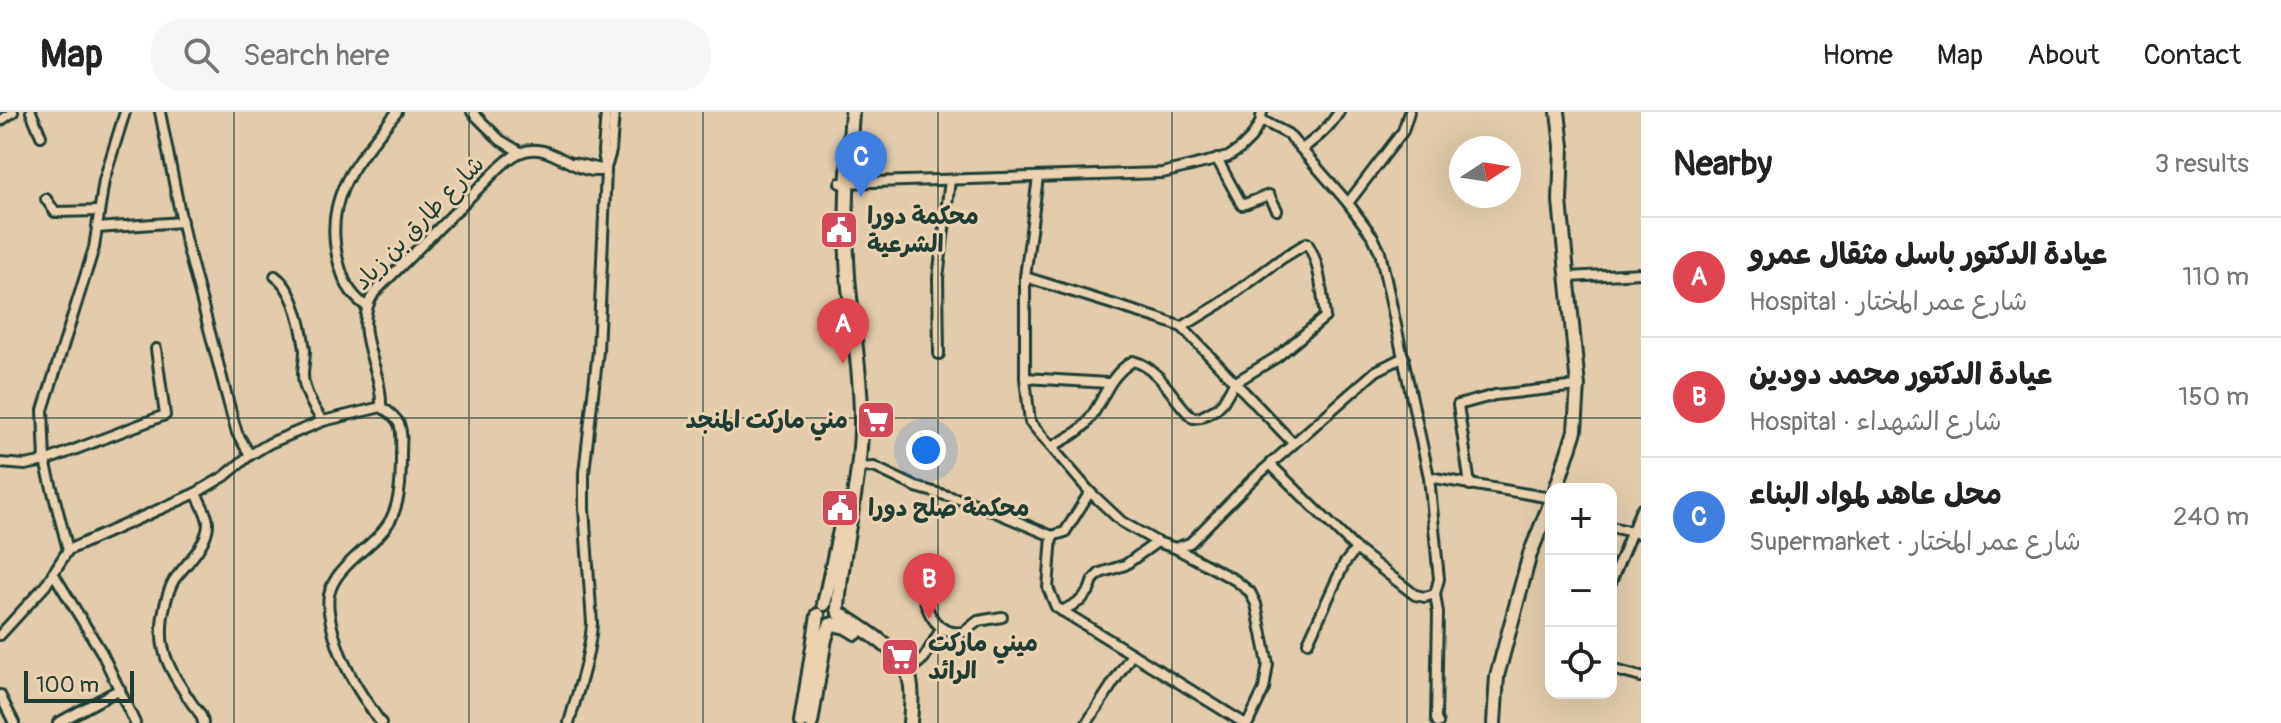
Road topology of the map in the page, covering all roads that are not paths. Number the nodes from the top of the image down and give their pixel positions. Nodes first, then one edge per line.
1 (13, 112) edge
2 (31, 112) edge
3 (125, 112) edge
4 (160, 112) edge
5 (397, 112) edge
6 (472, 112) edge
7 (606, 112) edge
8 (614, 112) edge
9 (845, 112) edge
10 (852, 112) edge
11 (1339, 112) edge
12 (1409, 112) edge
13 (1558, 112) edge
14 (1261, 116) edge
15 (0, 121) edge
16 (41, 136) dead end
17 (1302, 149) junction
18 (520, 152) junction
19 (603, 152) junction
20 (1217, 159) junction
21 (589, 168) junction
22 (606, 170) junction
23 (1038, 177) junction
24 (950, 180) junction
25 (844, 184) junction
26 (605, 195) junction
27 (46, 199) dead end
28 (1348, 203) junction
29 (1277, 210) dead end
30 (99, 211) junction
31 (182, 222) junction
32 (97, 228) junction
33 (1641, 273) edge
34 (275, 276) dead end
35 (1025, 277) junction
36 (1569, 277) junction
37 (366, 306) junction
38 (1182, 327) junction
39 (156, 349) dead end
40 (939, 354) dead end
41 (1404, 357) junction
42 (1025, 378) junction
43 (1108, 383) junction
44 (1234, 383) junction
45 (1578, 386) junction
46 (381, 407) junction
47 (323, 421) junction
48 (1293, 443) junction
49 (1053, 446) junction
50 (250, 455) junction
51 (45, 461) junction
52 (0, 463) edge
53 (1271, 465) junction
54 (858, 468) junction
55 (1429, 477) junction
56 (1558, 483) edge
57 (1470, 485) junction
58 (1090, 492) junction
59 (196, 493) junction
60 (1545, 499) edge
61 (1641, 509) edge
62 (1545, 515) edge
63 (1636, 533) edge
64 (1052, 536) junction
65 (1157, 542) junction
66 (1175, 548) junction
67 (1356, 549) junction
68 (68, 550) junction
69 (1617, 570) edge
70 (53, 573) junction
71 (931, 587) dead end
72 (1435, 594) junction
73 (821, 610) junction
74 (1062, 611) junction
75 (1002, 617) dead end
76 (835, 618) junction
77 (941, 629) junction
78 (0, 635) edge
79 (1308, 642) dead end
80 (1132, 654) junction
81 (1617, 671) edge
82 (908, 672) junction
83 (1641, 677) edge
84 (120, 689) junction
85 (0, 695) edge
86 (65, 721) edge
87 (14, 723) edge
88 (135, 723) edge
89 (203, 723) edge
90 (381, 723) edge
91 (569, 723) edge
92 (801, 723) edge
93 (811, 723) edge
94 (903, 723) edge
95 (910, 723) edge
96 (1087, 723) edge
97 (1246, 723) edge
98 (1438, 723) edge
99 (1494, 723) edge

1 - 15 street
2 - 16 street
3 - 30 street
4 - 31 street
5 - 37 street
6 - 18 street
7 - 19 street
8 - 22 street
9 - 25 main road
10 - 25 main road
11 - 17 street
12 - 28 street
13 - 36 main road
14 - 17 street
14 - 20 street
17 - 28 street
18 - 21 street, شارع طارق بن زياد
18 - 37 street, شارع طارق بن زياد
19 - 21 street
19 - 22 street
20 - 23 street
20 - 29 street
21 - 22 street
21 - 26 street
22 - 26 street
23 - 24 street
23 - 35 street
24 - 25 street
24 - 40 street
25 - 54 main road
25 - 73 main road
26 - 91 street
27 - 30 street
28 - 41 street
30 - 32 street
31 - 32 street
31 - 50 street
32 - 51 street
33 - 36 street
34 - 47 street
35 - 38 street
35 - 42 street
36 - 45 main road
37 - 46 street, شارع طارق بن زياد
38 - 44 street
38 - 44 street
39 - 51 street
41 - 48 street
41 - 55 street
42 - 43 street
42 - 49 street
43 - 44 street
43 - 49 street
44 - 48 street
45 - 56 main road
45 - 57 street
46 - 47 street
46 - 90 street
47 - 50 street
48 - 53 street
49 - 58 street
50 - 59 street
51 - 52 street
51 - 68 street
53 - 66 street
53 - 67 street
54 - 64 street
54 - 76 main road
55 - 57 street
55 - 72 street
57 - 60 street
58 - 64 street
58 - 65 street
59 - 68 street
59 - 89 street
61 - 63 street
62 - 99 main road
63 - 69 street
64 - 74 street
65 - 66 street
65 - 74 street
66 - 97 street
67 - 72 street
67 - 79 street
68 - 70 street
70 - 78 street
70 - 84 street
71 - 77 street
72 - 98 street
73 - 76 main road
73 - 76 main road
73 - 92 main road
74 - 80 street
75 - 77 street
76 - 82 main road
76 - 93 main road
76 - 94 main road
77 - 82 street
80 - 96 street
80 - 97 street
81 - 83 street
82 - 95 main road
84 - 86 street
84 - 88 street
85 - 87 street

